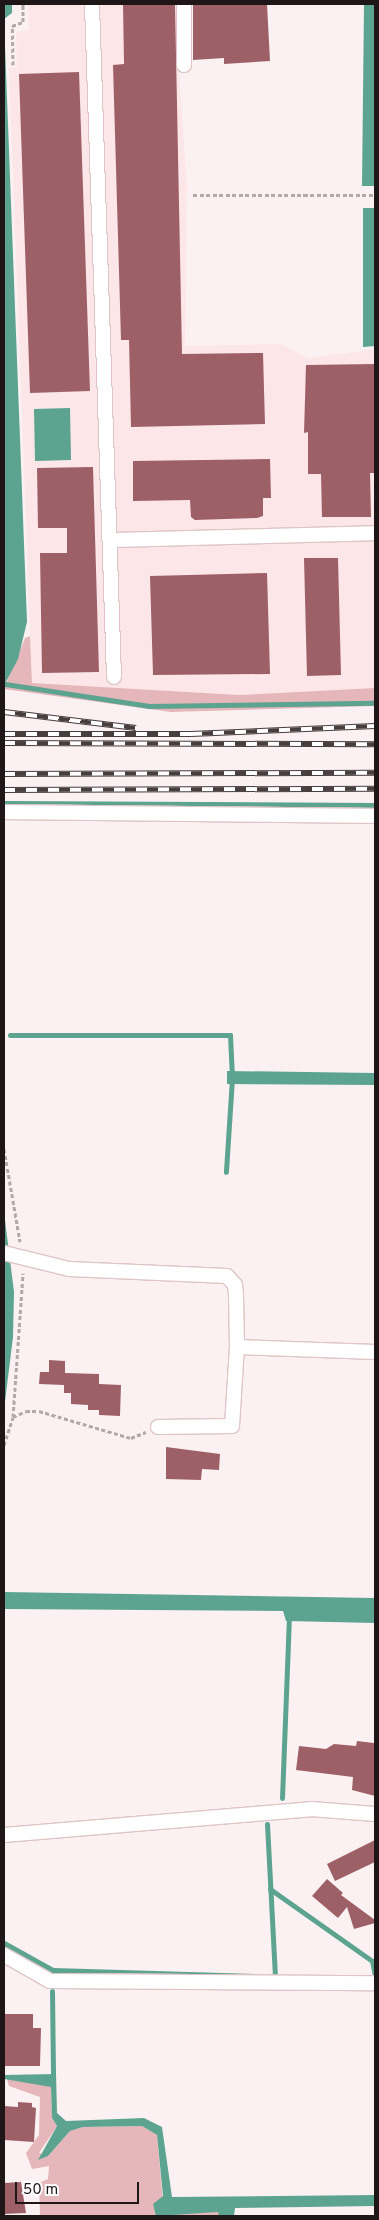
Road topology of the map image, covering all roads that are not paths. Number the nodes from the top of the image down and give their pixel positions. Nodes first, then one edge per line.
1 (92, 4) edge
2 (184, 4) edge
3 (184, 65) dead end
4 (375, 533) edge
5 (112, 540) junction
6 (114, 678) dead end
7 (4, 812) edge
8 (375, 816) edge
9 (14, 1255) edge
10 (237, 1347) junction
11 (375, 1352) edge
12 (158, 1427) road end
13 (375, 1814) edge
14 (4, 1835) edge
15 (4, 1955) edge
16 (375, 1983) edge

1 - 5 street
2 - 3 street
4 - 5 street
5 - 6 street
7 - 8 street
9 - 10 street
10 - 11 street
10 - 12 street
13 - 14 street
15 - 16 street

